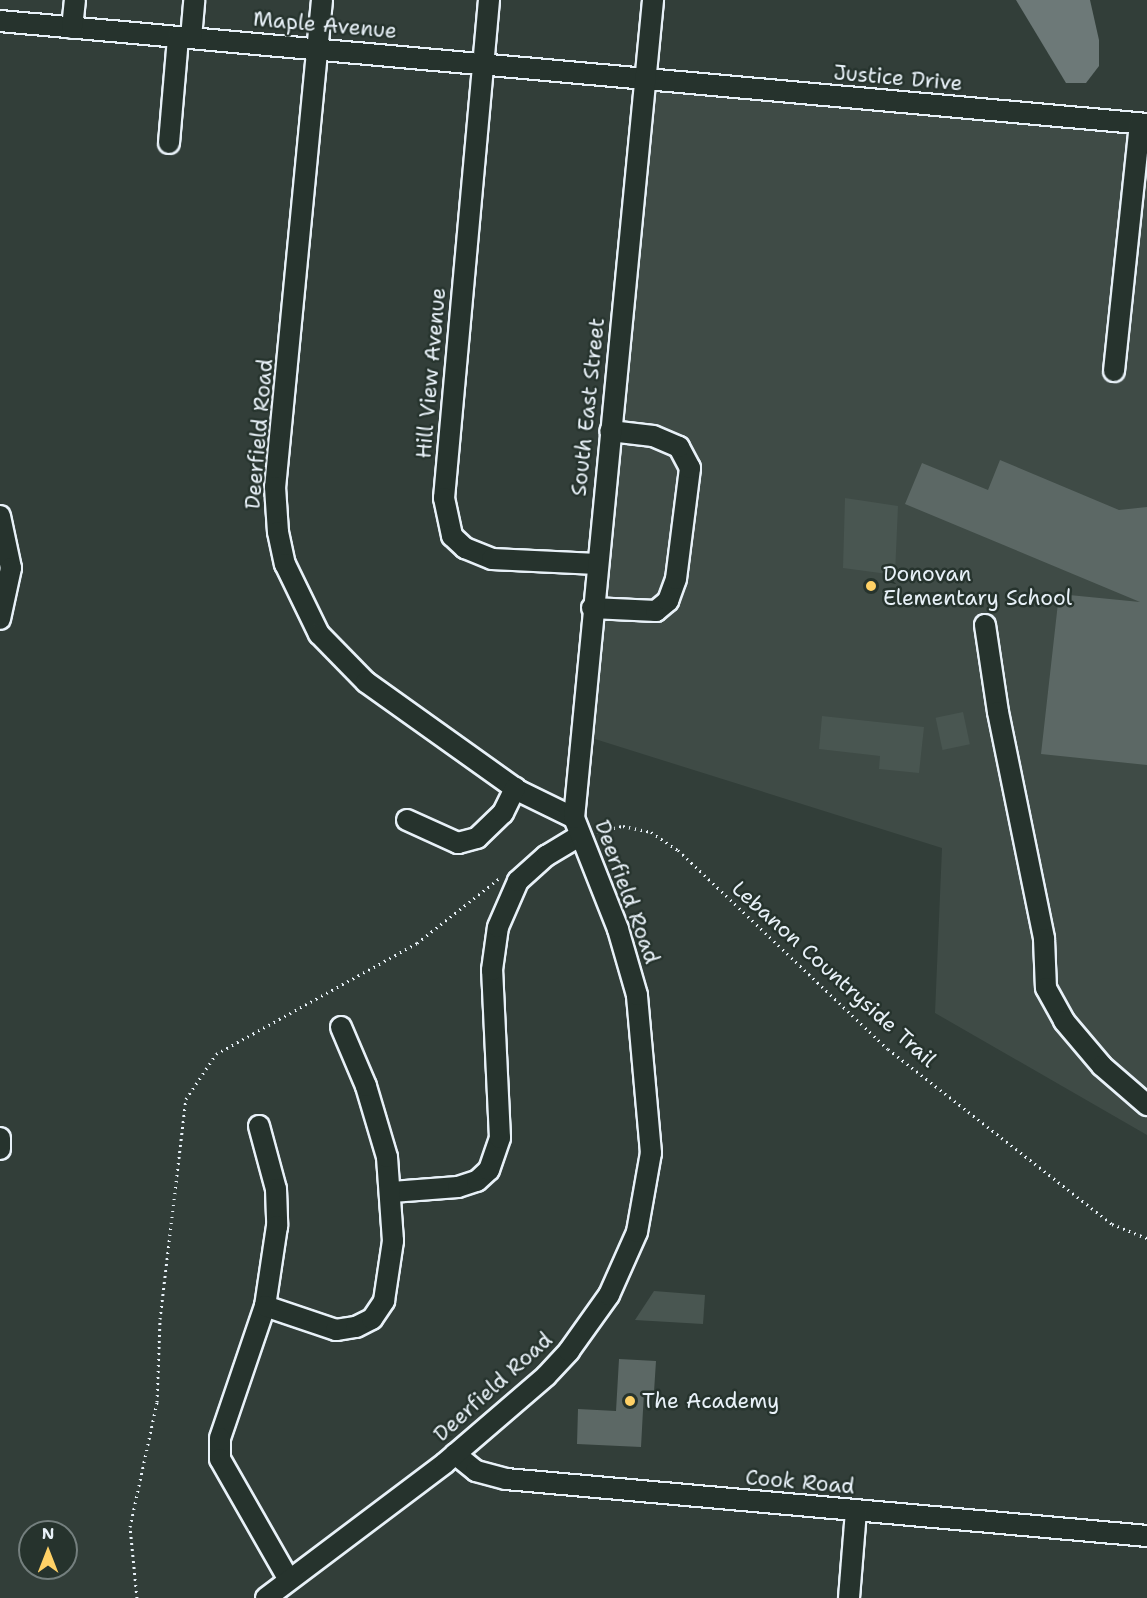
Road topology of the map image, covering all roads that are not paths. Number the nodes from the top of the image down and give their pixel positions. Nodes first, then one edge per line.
1 (75, 0) edge
2 (194, 0) edge
3 (322, 0) edge
4 (489, 0) edge
5 (653, 0) edge
6 (0, 21) edge
7 (72, 28) junction
8 (185, 38) junction
9 (317, 48) junction
10 (483, 62) junction
11 (645, 78) junction
12 (1143, 124) edge
13 (169, 143) dead end
14 (1114, 371) dead end
15 (610, 431) junction
16 (0, 516) edge
17 (597, 564) junction
18 (592, 608) junction
19 (0, 619) edge
20 (985, 625) dead end
21 (515, 788) junction
22 (408, 820) dead end
23 (577, 827) junction
24 (341, 1027) dead end
25 (1147, 1106) edge
26 (259, 1125) dead end
27 (0, 1138) edge
28 (0, 1149) edge
29 (392, 1192) junction
30 (265, 1306) junction
31 (455, 1454) junction
32 (856, 1511) junction
33 (1147, 1536) edge
34 (289, 1580) junction
35 (266, 1598) edge
36 (849, 1598) edge

1 - 7 street
2 - 8 street
3 - 9 street, Deerfield Road
4 - 10 street, Hill View Avenue
5 - 11 street, South East Street
6 - 7 street, Maple Avenue
7 - 8 street, Maple Avenue
8 - 9 street, Maple Avenue
8 - 13 street
9 - 10 street, Maple Avenue
9 - 21 street, Deerfield Road
10 - 11 street, Maple Avenue
10 - 17 street, Hill View Avenue
11 - 12 street, Justice Drive
11 - 15 street, South East Street
12 - 14 street
15 - 17 street, South East Street
15 - 18 street
16 - 19 street
17 - 18 street, South East Street
18 - 23 street, South East Street
20 - 25 street
21 - 22 street
21 - 23 street, Deerfield Road
23 - 29 street
23 - 31 street, Deerfield Road
24 - 29 street
26 - 30 street
27 - 28 street
29 - 30 street
30 - 34 street
31 - 32 street, Cook Road
31 - 34 street, Deerfield Road
32 - 33 street, Cook Road
32 - 36 street
34 - 35 street, Deerfield Road

